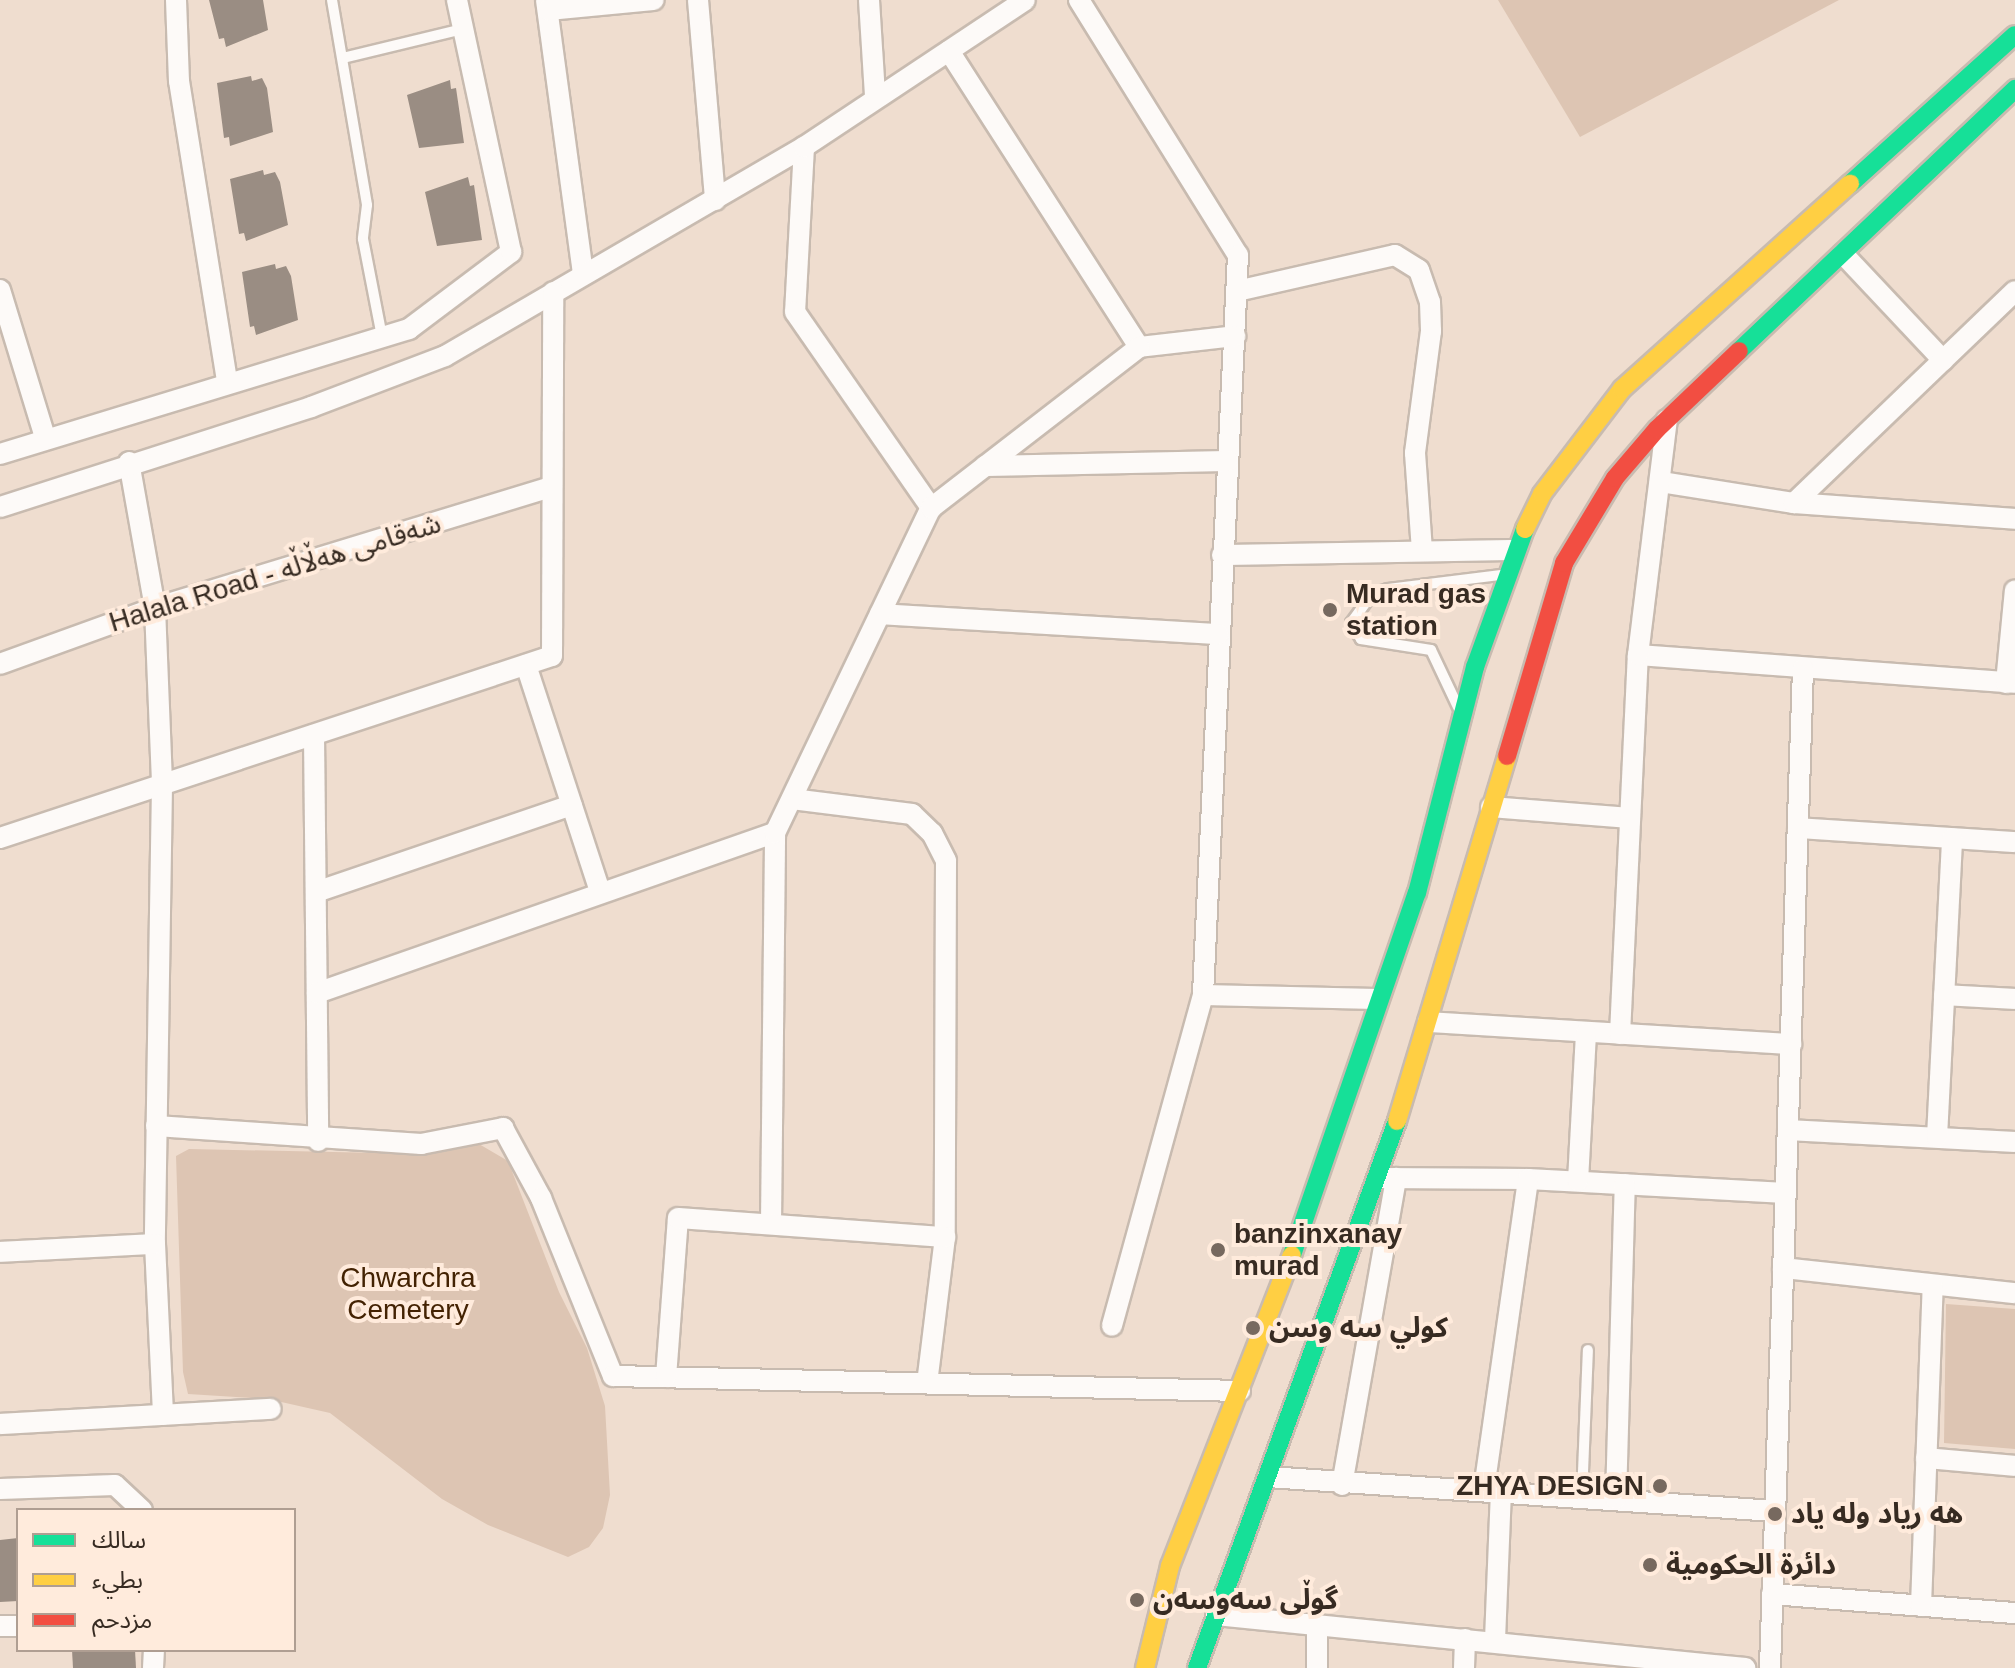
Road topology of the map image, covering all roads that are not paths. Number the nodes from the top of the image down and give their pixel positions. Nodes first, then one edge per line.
1 (176, 0) edge
2 (332, 0) edge
3 (457, 0) edge
4 (654, 0) edge
5 (698, 0) edge
6 (869, 0) edge
7 (1079, 0) edge
8 (1020, 2) edge
9 (547, 5) edge
10 (463, 29) junction
11 (2015, 35) edge
12 (949, 51) junction
13 (343, 58) junction
14 (2015, 89) edge
15 (875, 96) junction
16 (804, 147) junction
17 (715, 200) junction
18 (1843, 254) junction
19 (583, 274) junction
20 (0, 290) edge
21 (1237, 291) junction
22 (2015, 291) edge
23 (553, 292) junction
24 (1235, 336) junction
25 (382, 337) junction
26 (1139, 347) junction
27 (1943, 360) junction
28 (227, 382) junction
29 (1667, 420) junction
30 (45, 437) junction
31 (0, 454) edge
32 (1228, 461) junction
33 (129, 462) junction
34 (985, 466) junction
35 (1661, 482) junction
36 (552, 487) junction
37 (1794, 503) junction
38 (0, 507) edge
39 (931, 508) junction
40 (2015, 519) edge
41 (1515, 550) junction
42 (1422, 551) junction
43 (1222, 555) junction
44 (1507, 575) junction
45 (2015, 590) edge
46 (155, 608) junction
47 (880, 614) junction
48 (1218, 634) junction
49 (1638, 655) junction
50 (0, 664) edge
51 (526, 665) junction
52 (1803, 669) junction
53 (2011, 683) edge
54 (1462, 718) junction
55 (314, 735) junction
56 (162, 785) junction
57 (792, 799) junction
58 (572, 805) junction
59 (1491, 807) junction
60 (1630, 818) junction
61 (1798, 828) junction
62 (775, 833) junction
63 (0, 838) edge
64 (1952, 838) junction
65 (2015, 842) edge
66 (316, 892) junction
67 (600, 892) junction
68 (1441, 896) junction
69 (317, 993) junction
70 (1203, 995) junction
71 (1944, 995) junction
72 (1377, 999) junction
73 (2015, 999) edge
74 (1428, 1022) junction
75 (1586, 1033) junction
76 (1620, 1034) junction
77 (1791, 1044) junction
78 (156, 1126) junction
79 (1788, 1130) junction
80 (1937, 1137) junction
81 (318, 1141) junction
82 (2015, 1142) edge
83 (1387, 1178) junction
84 (1528, 1179) junction
85 (1578, 1181) junction
86 (1625, 1184) junction
87 (1786, 1193) junction
88 (771, 1223) junction
89 (945, 1237) junction
90 (155, 1244) junction
91 (0, 1252) edge
92 (1783, 1268) junction
93 (1933, 1286) junction
94 (2015, 1293) edge
95 (1112, 1326) dead end
96 (1588, 1350) dead end
97 (666, 1377) junction
98 (927, 1383) junction
99 (1240, 1391) junction
100 (271, 1409) dead end
101 (163, 1415) junction
102 (0, 1424) edge
103 (1926, 1458) junction
104 (2015, 1466) edge
105 (1268, 1477) junction
106 (1342, 1485) junction
107 (0, 1489) edge
108 (1492, 1490) junction
109 (1582, 1497) junction
110 (1616, 1499) junction
111 (140, 1508) edge
112 (1775, 1511) junction
113 (1772, 1594) junction
114 (1921, 1606) junction
115 (2015, 1613) edge
116 (1216, 1615) junction
117 (1317, 1628) junction
118 (1465, 1639) junction
119 (1495, 1640) junction
120 (1619, 1661) edge
121 (1145, 1668) edge
122 (1197, 1668) edge
123 (1317, 1668) edge
124 (1464, 1668) edge
125 (1745, 1668) edge
126 (1770, 1668) edge

1 - 28 street
2 - 13 lane
3 - 10 street
4 - 9 street
5 - 17 street
6 - 15 street
7 - 21 street
8 - 12 street
9 - 19 street
10 - 13 lane
10 - 25 street
11 - 41 street
12 - 15 street
12 - 26 street
13 - 25 lane
14 - 18 street
15 - 16 street
16 - 17 street
16 - 39 street
17 - 19 street
18 - 27 street
18 - 29 street
19 - 23 street
20 - 30 street
21 - 24 street
21 - 42 street
22 - 27 street
23 - 33 street
23 - 36 street
24 - 26 street
24 - 32 street
25 - 28 street
26 - 34 street
27 - 37 street
28 - 30 street
29 - 35 street
29 - 59 street
30 - 31 street
32 - 34 street
32 - 43 street
33 - 38 street
33 - 46 street
34 - 39 street
35 - 37 street
35 - 49 street
36 - 46 street, Halala Road - شەقامی هەڵاڵە
36 - 51 street
37 - 40 street
39 - 47 street
41 - 42 street
41 - 44 street
42 - 43 street
43 - 48 street
44 - 54 street
44 - 54 lane
45 - 53 street
46 - 50 street, Halala Road - شەقامی هەڵاڵە
46 - 56 street
47 - 48 street
47 - 57 street
48 - 70 street
49 - 52 street
49 - 60 street
51 - 55 street
51 - 58 street
52 - 53 street
52 - 61 street
54 - 68 street
55 - 56 street
55 - 66 street
56 - 63 street
56 - 78 street
57 - 62 street
57 - 89 street
58 - 66 street
58 - 67 street
59 - 60 street
59 - 68 street
60 - 76 street
61 - 64 street
61 - 77 street
62 - 67 street
62 - 88 street
64 - 65 street
64 - 71 street
66 - 69 street
67 - 69 street
68 - 72 street
68 - 74 street
69 - 81 street
70 - 72 street
70 - 95 street
71 - 73 street
71 - 80 street
72 - 99 street
74 - 75 street
74 - 83 street
75 - 76 street
75 - 85 street
76 - 77 street
77 - 79 street
78 - 81 street
78 - 90 street
79 - 80 street
79 - 87 street
80 - 82 street
81 - 97 street
83 - 84 street
83 - 105 street
83 - 106 street
84 - 85 street
84 - 108 street
85 - 86 street
86 - 87 street
86 - 110 street
87 - 92 street
88 - 89 street
88 - 97 street
89 - 98 street
90 - 91 street
90 - 101 street
92 - 93 street
92 - 112 street
93 - 94 street
93 - 103 street
96 - 109 lane
97 - 98 street
98 - 99 street
99 - 121 street
100 - 101 street
101 - 102 street
103 - 104 street
103 - 114 street
105 - 106 street
105 - 116 street
106 - 108 street
107 - 111 street
108 - 109 street
108 - 119 street
109 - 110 street
110 - 112 street
112 - 113 street
113 - 114 street
113 - 126 street
114 - 115 street
116 - 117 street
116 - 122 street
117 - 118 street
117 - 123 street
118 - 119 street
118 - 124 street
119 - 120 street
120 - 125 street

